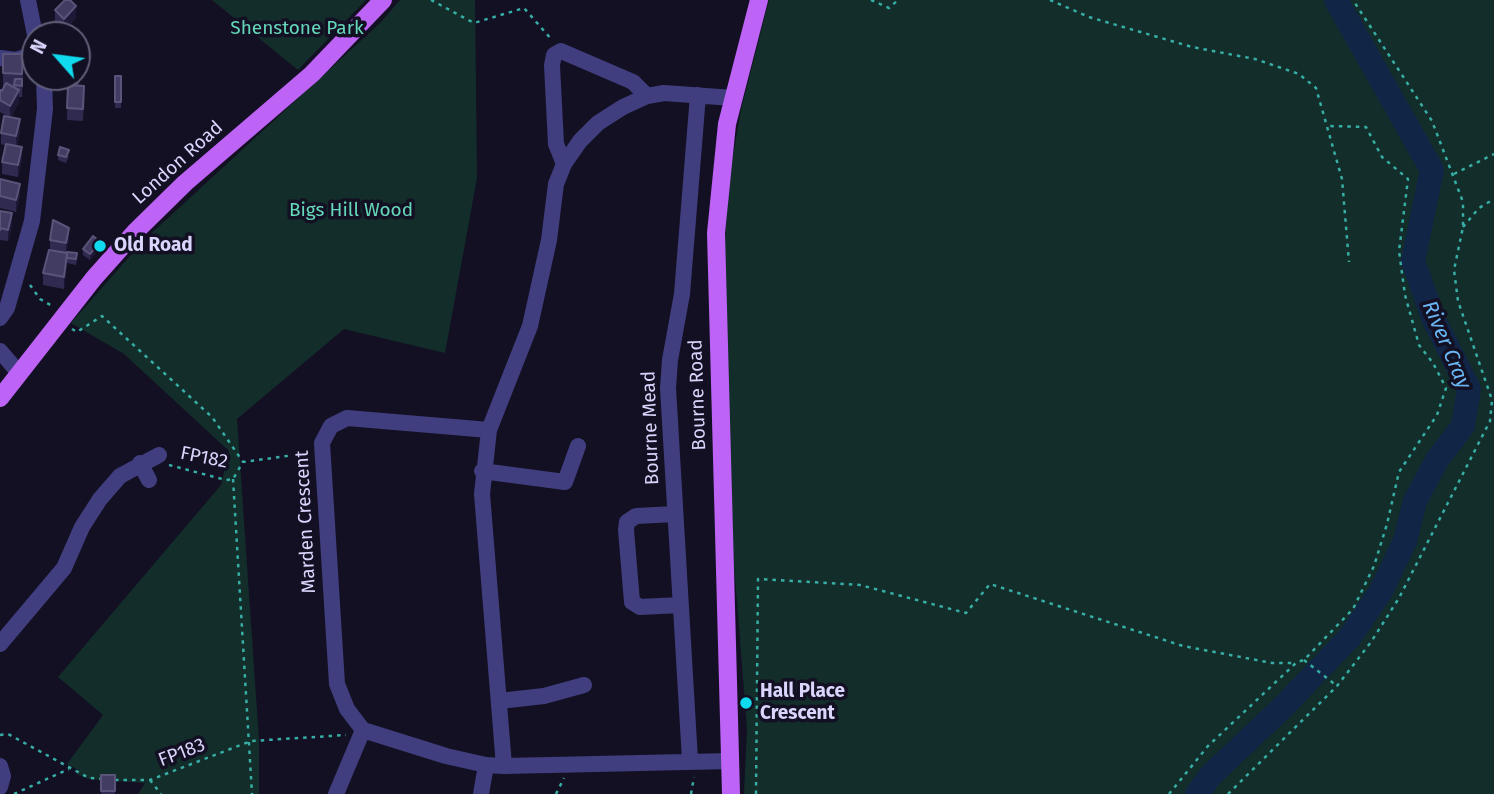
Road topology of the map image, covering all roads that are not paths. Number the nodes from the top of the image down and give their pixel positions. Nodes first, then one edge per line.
1 (28, 0) edge
2 (383, 0) edge
3 (759, 0) edge
4 (33, 21) edge
5 (0, 58) edge
6 (21, 58) edge
7 (44, 91) edge
8 (698, 95) junction
9 (648, 96) junction
10 (733, 98) junction
11 (564, 164) junction
12 (14, 278) junction
13 (0, 299) edge
14 (0, 318) edge
15 (0, 351) edge
16 (19, 373) junction
17 (0, 398) edge
18 (489, 430) junction
19 (578, 446) dead end
20 (159, 456) road end
21 (141, 463) junction
22 (482, 471) junction
23 (149, 480) dead end
24 (675, 514) junction
25 (680, 605) junction
26 (0, 644) edge
27 (584, 685) dead end
28 (499, 702) junction
29 (363, 730) junction
30 (690, 760) junction
31 (731, 761) junction
32 (486, 765) junction
33 (0, 766) edge
34 (503, 766) junction
35 (0, 787) edge
36 (336, 794) edge
37 (481, 794) edge
38 (731, 794) edge

1 - 4 street
2 - 16 main road, London Road
3 - 10 main road, Bourne Road
5 - 6 street
7 - 12 street
8 - 9 street
8 - 10 street
8 - 24 street, Bourne Mead
9 - 11 street
9 - 11 street
10 - 31 main road, Bourne Road
11 - 18 street
12 - 13 street
12 - 14 street
15 - 16 street
16 - 17 main road, London Road
18 - 22 street
18 - 29 street, Marden Crescent
19 - 22 street
20 - 21 street
21 - 23 street
21 - 26 street
22 - 28 street
24 - 25 street, Bourne Mead
24 - 25 street
25 - 30 street, Bourne Mead
27 - 28 street
28 - 34 street
29 - 32 street
29 - 36 street
30 - 31 street
30 - 34 street
31 - 38 main road, Bourne Road
32 - 34 street
32 - 37 street
33 - 35 street

